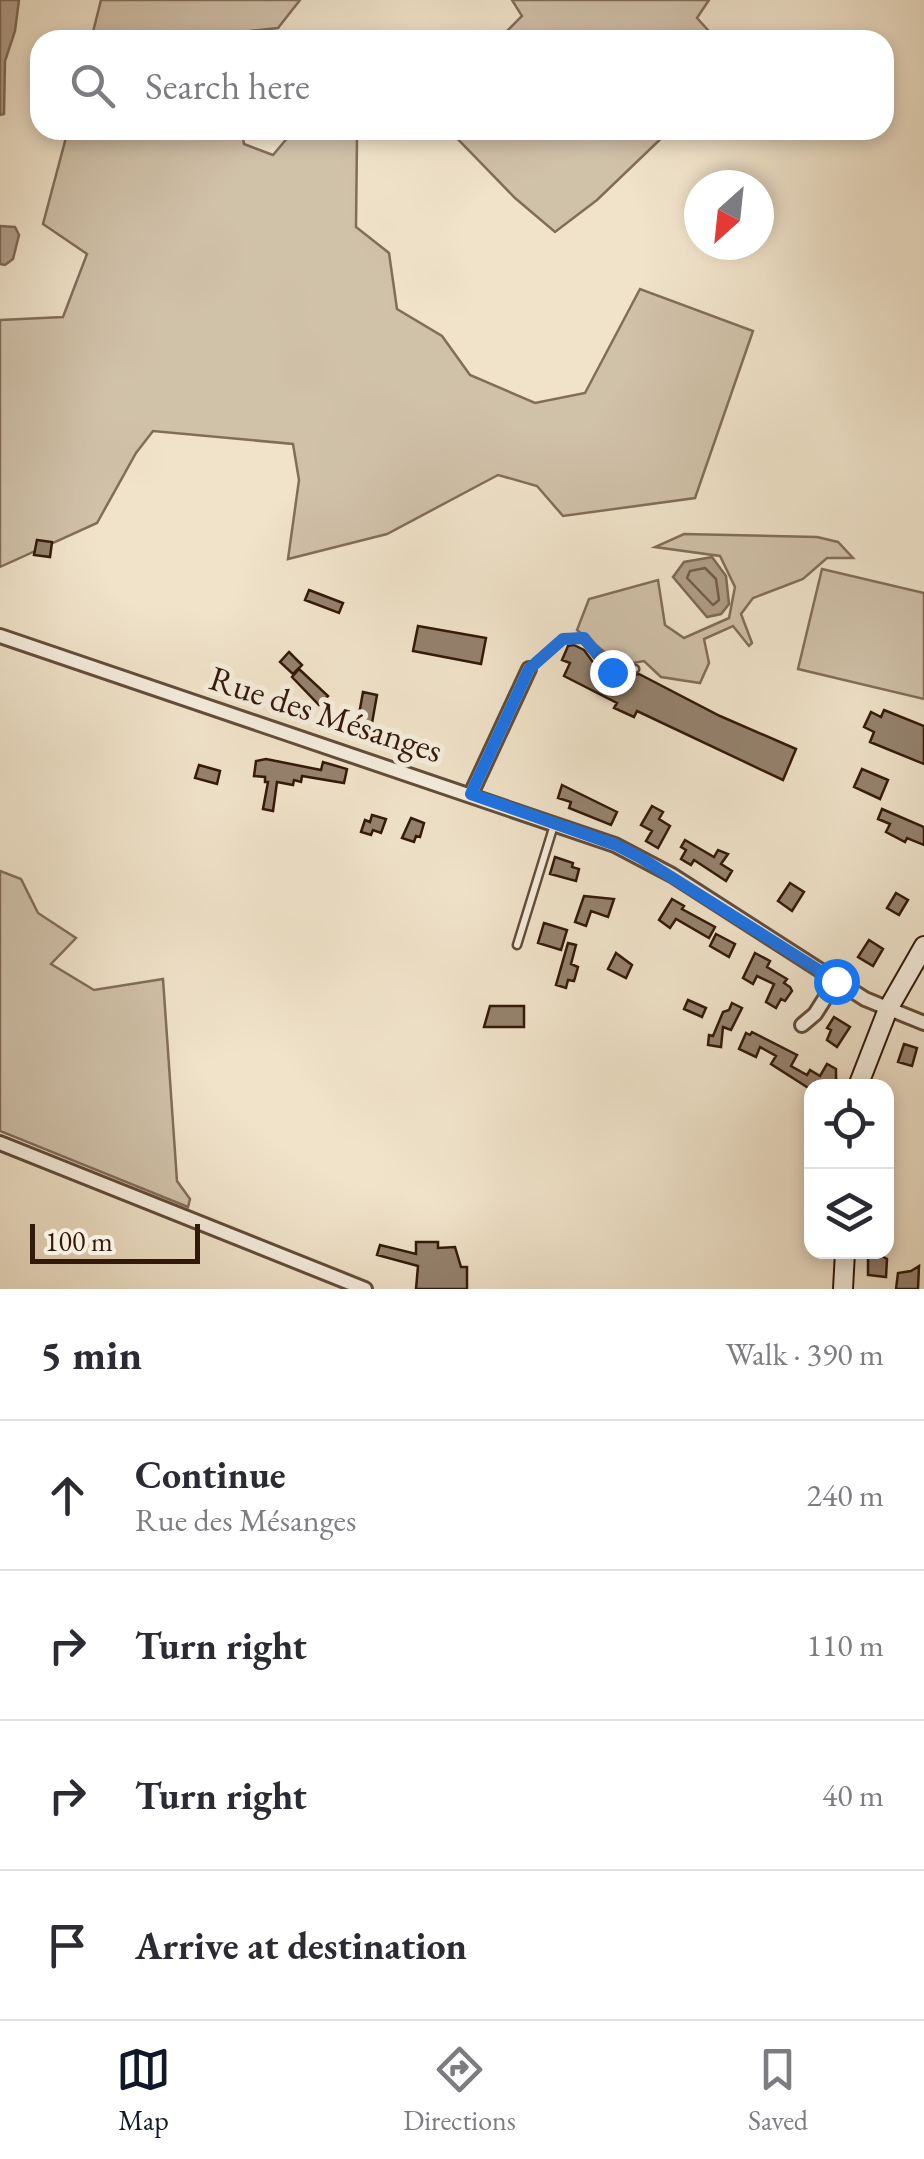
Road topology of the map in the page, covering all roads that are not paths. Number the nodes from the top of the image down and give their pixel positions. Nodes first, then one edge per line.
1 (0, 636) edge
2 (529, 669) joint
3 (635, 669) dead end
4 (471, 794) junction
5 (555, 824) junction
6 (517, 945) dead end
7 (924, 946) edge
8 (836, 981) junction
9 (888, 1009) junction
10 (924, 1023) edge
11 (802, 1024) dead end
12 (861, 1079) edge
13 (0, 1143) edge
14 (844, 1259) edge
15 (365, 1289) edge
16 (843, 1289) edge

1 - 4 street, Rue des Mésanges
2 - 3 lane
2 - 4 street
4 - 5 street, Rue des Mésanges
5 - 6 lane
5 - 8 street, Rue des Mésanges
7 - 9 street
8 - 9 street, Rue des Mésanges
8 - 11 street
9 - 10 street, Rue des Mésanges
9 - 12 street
13 - 15 street
14 - 16 street

